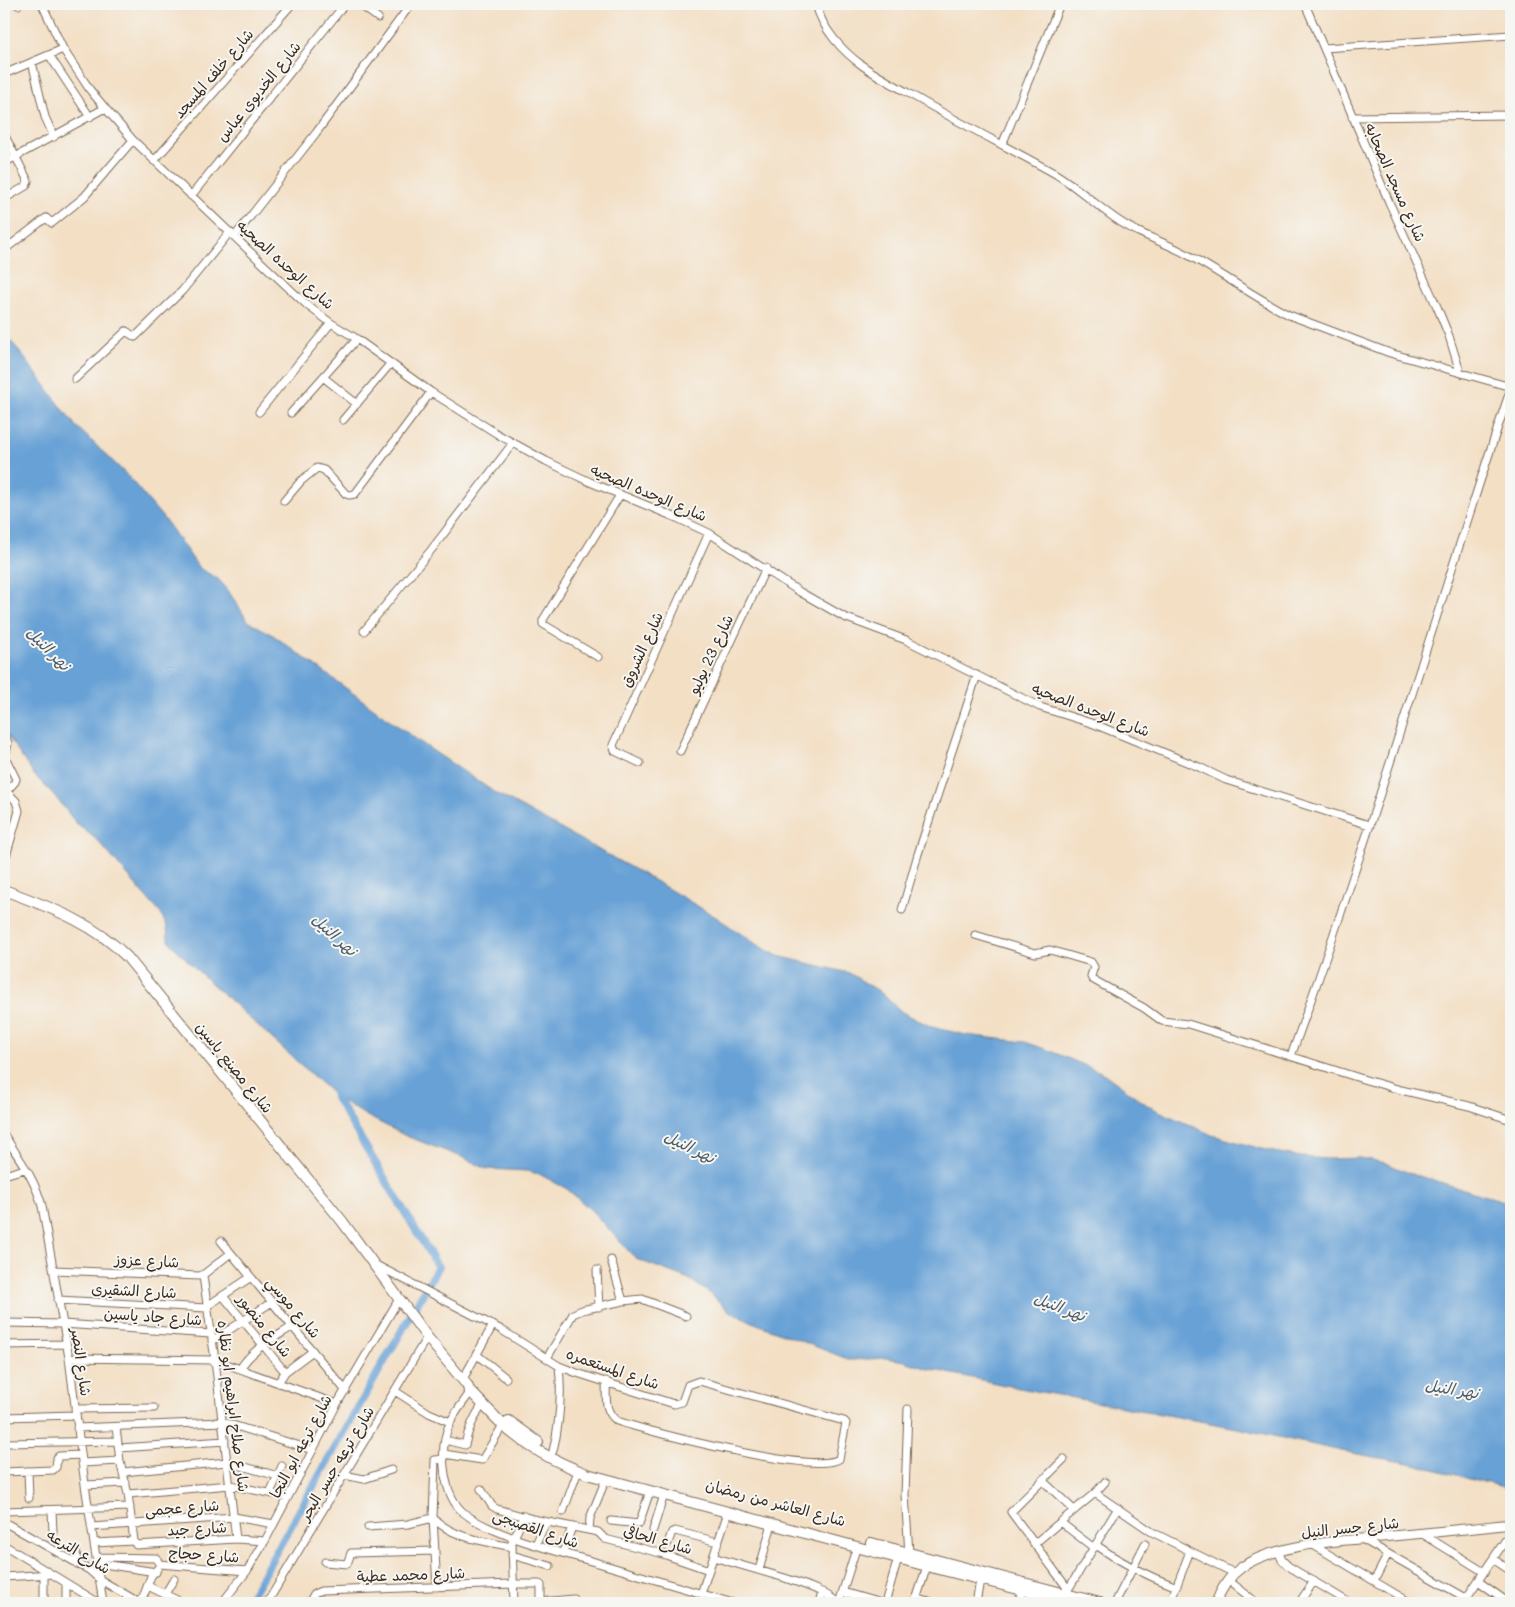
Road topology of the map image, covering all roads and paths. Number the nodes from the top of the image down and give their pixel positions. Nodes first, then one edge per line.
1 (42, 4) edge
2 (292, 4) edge
3 (345, 4) edge
4 (359, 4) edge
5 (410, 4) edge
6 (816, 4) edge
7 (1060, 4) edge
8 (1305, 4) edge
9 (378, 18) dead end
10 (1511, 35) edge
11 (1324, 48) junction
12 (63, 49) junction
13 (49, 55) junction
14 (32, 62) junction
15 (4, 74) edge
16 (105, 108) junction
17 (1511, 114) edge
18 (90, 117) junction
19 (1352, 117) junction
20 (4, 134) edge
21 (54, 137) junction
22 (133, 140) junction
23 (1002, 145) junction
24 (16, 157) junction
25 (154, 161) junction
26 (4, 163) edge
27 (191, 196) junction
28 (4, 199) edge
29 (232, 234) junction
30 (4, 250) edge
31 (331, 323) junction
32 (357, 339) junction
33 (392, 364) junction
34 (1460, 372) junction
35 (324, 377) junction
36 (75, 379) dead end
37 (1511, 387) edge
38 (431, 392) junction
39 (357, 404) junction
40 (259, 412) dead end
41 (291, 413) dead end
42 (343, 420) dead end
43 (513, 443) junction
44 (620, 495) junction
45 (284, 501) dead end
46 (710, 533) junction
47 (766, 568) junction
48 (364, 631) dead end
49 (598, 657) dead end
50 (977, 675) junction
51 (5, 740) edge
52 (680, 752) dead end
53 (640, 763) dead end
54 (5, 791) edge
55 (1369, 825) junction
56 (4, 863) edge
57 (4, 890) edge
58 (902, 910) dead end
59 (975, 935) dead end
60 (1291, 1056) junction
61 (1511, 1120) edge
62 (4, 1135) edge
63 (12, 1148) junction
64 (4, 1150) edge
65 (26, 1169) junction
66 (4, 1175) edge
67 (221, 1241) dead end
68 (231, 1253) junction
69 (612, 1260) dead end
70 (376, 1265) junction
71 (54, 1270) junction
72 (597, 1270) dead end
73 (202, 1276) junction
74 (251, 1277) junction
75 (223, 1296) junction
76 (399, 1299) junction
77 (58, 1300) junction
78 (623, 1301) junction
79 (272, 1302) junction
80 (207, 1307) junction
81 (599, 1307) junction
82 (686, 1316) dead end
83 (244, 1321) junction
84 (4, 1323) edge
85 (63, 1324) junction
86 (492, 1325) junction
87 (292, 1326) junction
88 (420, 1328) joint
89 (427, 1337) junction
90 (212, 1338) junction
91 (66, 1344) junction
92 (4, 1345) edge
93 (263, 1345) junction
94 (312, 1351) junction
95 (476, 1354) junction
96 (69, 1358) junction
97 (547, 1358) junction
98 (215, 1360) junction
99 (559, 1366) junction
100 (240, 1369) junction
101 (285, 1372) junction
102 (506, 1378) dead end
103 (606, 1381) junction
104 (278, 1383) junction
105 (467, 1385) junction
106 (346, 1391) junction
107 (395, 1391) junction
108 (337, 1404) junction
109 (484, 1404) junction
110 (154, 1408) dead end
111 (908, 1409) dead end
112 (75, 1412) junction
113 (4, 1417) edge
114 (223, 1422) junction
115 (450, 1422) junction
116 (503, 1425) junction
117 (116, 1427) junction
118 (77, 1428) junction
119 (225, 1440) junction
120 (445, 1440) junction
121 (79, 1441) junction
122 (4, 1443) edge
123 (118, 1445) junction
124 (313, 1450) junction
125 (553, 1451) junction
126 (444, 1457) junction
127 (81, 1459) junction
128 (1064, 1459) dead end
129 (120, 1461) junction
130 (227, 1462) junction
131 (282, 1466) dead end
132 (28, 1470) junction
133 (391, 1470) dead end
134 (578, 1471) junction
135 (123, 1472) junction
136 (4, 1473) edge
137 (278, 1476) junction
138 (344, 1476) junction
139 (606, 1479) junction
140 (1042, 1480) junction
141 (126, 1482) junction
142 (1105, 1482) dead end
143 (85, 1484) junction
144 (230, 1485) junction
145 (481, 1489) dead end
146 (650, 1491) junction
147 (270, 1493) junction
148 (1095, 1493) junction
149 (128, 1494) junction
150 (664, 1495) junction
151 (288, 1497) junction
152 (28, 1498) dead end
153 (130, 1507) junction
154 (1118, 1508) junction
155 (88, 1509) junction
156 (52, 1510) junction
157 (1074, 1510) junction
158 (4, 1511) edge
159 (563, 1512) dead end
160 (728, 1512) junction
161 (524, 1516) junction
162 (234, 1517) junction
163 (433, 1518) junction
164 (611, 1521) dead end
165 (546, 1522) junction
166 (1060, 1522) junction
167 (4, 1523) edge
168 (132, 1524) junction
169 (274, 1524) junction
170 (772, 1524) junction
171 (572, 1526) junction
172 (91, 1527) junction
173 (368, 1527) dead end
174 (589, 1530) junction
175 (653, 1530) dead end
176 (1511, 1531) edge
177 (53, 1532) dead end
178 (1421, 1533) junction
179 (513, 1538) junction
180 (236, 1539) junction
181 (1362, 1539) junction
182 (134, 1541) junction
183 (265, 1541) junction
184 (718, 1542) junction
185 (94, 1543) junction
186 (536, 1544) junction
187 (668, 1544) dead end
188 (1034, 1544) junction
189 (1145, 1544) dead end
190 (4, 1545) edge
191 (1313, 1545) junction
192 (857, 1546) junction
193 (1095, 1546) junction
194 (4, 1550) edge
195 (13, 1550) junction
196 (76, 1550) dead end
197 (512, 1551) junction
198 (1190, 1551) junction
199 (1278, 1551) junction
200 (435, 1552) junction
201 (563, 1552) junction
202 (909, 1553) junction
203 (1388, 1554) junction
204 (713, 1557) junction
205 (137, 1558) junction
206 (898, 1558) junction
207 (1493, 1559) junction
208 (96, 1560) junction
209 (325, 1562) dead end
210 (77, 1564) junction
211 (158, 1564) junction
212 (550, 1566) dead end
213 (927, 1566) junction
214 (137, 1569) junction
215 (1132, 1569) junction
216 (709, 1570) junction
217 (759, 1570) junction
218 (247, 1571) junction
219 (1511, 1571) edge
220 (156, 1572) junction
221 (1484, 1572) junction
222 (48, 1574) junction
223 (4, 1577) edge
224 (1231, 1577) junction
225 (99, 1579) junction
226 (174, 1579) dead end
227 (980, 1580) junction
228 (1314, 1581) junction
229 (1374, 1581) junction
230 (1478, 1581) junction
231 (66, 1583) junction
232 (513, 1584) junction
233 (148, 1586) junction
234 (437, 1586) junction
235 (1177, 1587) junction
236 (1022, 1591) junction
237 (822, 1592) junction
238 (843, 1592) junction
239 (1066, 1592) junction
240 (165, 1594) junction
241 (702, 1594) junction
242 (189, 1595) dead end
243 (574, 1599) dead end
244 (916, 1601) edge
245 (1464, 1601) edge
246 (541, 1602) edge
247 (44, 1603) edge
248 (66, 1603) edge
249 (99, 1603) edge
250 (103, 1603) edge
251 (141, 1603) edge
252 (184, 1603) edge
253 (222, 1603) edge
254 (267, 1603) edge
255 (309, 1603) edge
256 (514, 1603) edge
257 (529, 1603) edge
258 (733, 1603) edge
259 (819, 1603) edge
260 (839, 1603) edge
261 (883, 1603) edge
262 (932, 1603) edge
263 (976, 1603) edge
264 (1019, 1603) edge
265 (1074, 1603) edge
266 (1100, 1603) edge
267 (1115, 1603) edge
268 (1170, 1603) edge
269 (1216, 1603) edge
270 (1257, 1603) edge
271 (1299, 1603) edge
272 (1350, 1603) edge
273 (1411, 1603) edge
274 (1510, 1603) edge

1 - 12 street, شارع الوحده الصحيه
2 - 25 street, شارع خلف المسجد
3 - 27 street, شارع الخديوى عباس
4 - 9 street
5 - 29 street
6 - 23 street
7 - 23 street
8 - 11 street, شارع مسجد الصحابه
10 - 11 street
11 - 19 street, شارع مسجد الصحابه
12 - 13 street
12 - 16 street, شارع الوحده الصحيه
13 - 14 street
13 - 18 street
14 - 15 street
14 - 21 street
16 - 18 street
16 - 22 street, شارع الوحده الصحيه
17 - 19 street
18 - 21 street
19 - 34 street, شارع مسجد الصحابه
20 - 24 street
21 - 24 street
22 - 25 street, شارع الوحده الصحيه
22 - 30 street
23 - 34 street
24 - 26 street
24 - 28 street
25 - 27 street, شارع الوحده الصحيه
27 - 29 street, شارع الوحده الصحيه
29 - 31 street, شارع الوحده الصحيه
29 - 36 street
31 - 32 street, شارع الوحده الصحيه
31 - 40 street
32 - 33 street, شارع الوحده الصحيه
32 - 35 street
33 - 38 street, شارع الوحده الصحيه
33 - 39 street
34 - 37 street
35 - 39 street
35 - 41 street
37 - 55 street
38 - 43 street, شارع الوحده الصحيه
38 - 45 street
39 - 42 street
43 - 44 street, شارع الوحده الصحيه
43 - 48 street
44 - 46 street, شارع الوحده الصحيه
44 - 49 street
46 - 47 street, شارع الوحده الصحيه
46 - 53 street, شارع الشروق
47 - 50 street, شارع الوحده الصحيه
47 - 52 street, شارع 23 يوليو
50 - 55 street, شارع الوحده الصحيه
50 - 58 street
51 - 54 street
54 - 56 street
55 - 60 street
57 - 70 main road, شارع مصنع ياسين
59 - 60 street
60 - 61 street
62 - 63 street, شارع النصر
63 - 64 street
63 - 65 street, شارع النصر
65 - 66 street
65 - 71 street, شارع النصر
67 - 68 street, شارع موسي
68 - 73 street
68 - 74 street, شارع موسي
69 - 78 street
70 - 76 main road, شارع مصنع ياسين
70 - 86 street, شارع المستعمره
71 - 73 street, شارع عزوز
71 - 77 street, شارع النصر
72 - 81 street
73 - 80 street, شارع صلاح ابراهيم ابو نظاره
74 - 75 street
74 - 79 street, شارع موسي
75 - 80 street
75 - 83 street, شارع منصور
76 - 88 main road, شارع مصنع ياسين
76 - 106 street, شارع ترعه ابو النجا
77 - 80 street, شارع الشقيرى
77 - 85 street, شارع النصر
78 - 81 street
78 - 82 street
79 - 83 street
79 - 87 street, شارع موسي
80 - 90 street, شارع صلاح ابراهيم ابو نظاره
81 - 97 street
83 - 90 street
83 - 93 street, شارع منصور
84 - 85 street, شارع جاد ياسين
85 - 90 street, شارع جاد ياسين
85 - 91 street, شارع النصر
86 - 95 street, شارع القصبجى
86 - 97 street, شارع المستعمره
87 - 93 street
87 - 94 street, شارع موسي
88 - 89 main road, شارع العاشر من رمضان
89 - 105 main road, شارع العاشر من رمضان
89 - 107 street, شارع ترعه جسر البحر
90 - 98 street, شارع صلاح ابراهيم ابو نظاره
91 - 92 street
91 - 96 street, شارع النصر
93 - 100 street
93 - 101 street, شارع منصور
94 - 101 street
94 - 106 street, شارع موسي
95 - 102 street
95 - 105 street, شارع القصبجى
96 - 98 street
96 - 112 street, شارع النصر
97 - 99 street, شارع المستعمره
98 - 100 street
98 - 114 street, شارع صلاح ابراهيم ابو نظاره
99 - 103 street, شارع المستعمره
99 - 125 street
100 - 104 street
101 - 104 street
103 - 103 street, شارع المستعمره
104 - 108 street
105 - 109 main road, شارع العاشر من رمضان
105 - 115 street, شارع القصبجى
105 - 125 main road, شارع العاشر من رمضان
106 - 108 street, شارع ترعه ابو النجا
107 - 115 street
107 - 138 street, شارع ترعه جسر البحر
108 - 124 street, شارع ترعه ابو النجا
109 - 116 main road, شارع العاشر من رمضان
109 - 120 street
110 - 112 street
111 - 202 street
112 - 113 street
112 - 118 street, شارع النصر
114 - 117 street
114 - 119 street, شارع صلاح ابراهيم ابو نظاره
114 - 124 street
115 - 120 street, شارع القصبجى
116 - 126 street
116 - 134 main road, شارع العاشر من رمضان
117 - 118 street
117 - 123 street
118 - 121 street, شارع النصر
119 - 123 street
119 - 130 street, شارع صلاح ابراهيم ابو نظاره
120 - 126 street, شارع القصبجى
121 - 122 street
121 - 123 street
121 - 127 street, شارع النصر
123 - 129 street
124 - 151 street, شارع ترعه ابو النجا
125 - 202 main road, شارع العاشر من رمضان
126 - 163 street
126 - 179 street, شارع القصبجى
127 - 129 street
127 - 132 street
127 - 143 street, شارع النصر
128 - 140 street
129 - 135 street
130 - 135 street
130 - 137 street
130 - 144 street, شارع صلاح ابراهيم ابو نظاره
131 - 137 street
132 - 136 street
132 - 152 street
133 - 138 street
134 - 139 main road, شارع العاشر من رمضان
134 - 159 street
135 - 141 street
137 - 147 street
138 - 254 street, شارع ترعه جسر البحر
139 - 146 main road, شارع العاشر من رمضان
139 - 174 street
140 - 157 street
140 - 188 street
141 - 143 street
141 - 149 street
142 - 148 street
143 - 155 street, شارع النصر
144 - 147 street
144 - 149 street
144 - 162 street, شارع صلاح ابراهيم ابو نظاره
145 - 161 street, شارع الحافي
146 - 150 main road, شارع العاشر من رمضان
146 - 164 street
147 - 151 street
148 - 154 street
148 - 157 street
149 - 153 street
150 - 160 main road, شارع العاشر من رمضان
150 - 175 street
151 - 169 street, شارع ترعه ابو النجا
153 - 155 street
153 - 168 street
154 - 193 street
154 - 198 street
155 - 156 street
155 - 172 street, شارع النصر
156 - 158 street
156 - 177 street
157 - 166 street
160 - 170 main road, شارع العاشر من رمضان
160 - 184 street
161 - 165 street, شارع الحافي
161 - 179 street
162 - 168 street, شارع عجمى
162 - 169 street, شارع عجمى
162 - 180 street, شارع صلاح ابراهيم ابو نظاره
163 - 173 street
163 - 197 street
163 - 200 street
165 - 171 street, شارع الحافي
165 - 186 street
166 - 188 street
166 - 193 street
167 - 210 street, شارع الترعه
168 - 172 street, شارع عجمى
168 - 182 street
169 - 183 street, شارع ترعه ابو النجا
170 - 192 main road, شارع العاشر من رمضان
170 - 217 street
171 - 174 street, شارع الحافي
171 - 201 street
172 - 185 street, شارع النصر
174 - 216 street, شارع الحافي
176 - 178 street, شارع جسر النيل
176 - 207 street
178 - 181 street, شارع جسر النيل
178 - 221 street
179 - 186 street, شارع القصبجى
179 - 197 street
180 - 182 street, شارع جيد
180 - 183 street, شارع جيد
181 - 191 street, شارع جسر النيل
181 - 203 street
182 - 185 street
183 - 218 street, شارع ترعه ابو النجا
184 - 187 street
184 - 204 street
185 - 208 street, شارع النصر
186 - 201 street, شارع القصبجى
188 - 239 street
189 - 215 street
190 - 195 street
191 - 199 street, شارع جسر النيل
191 - 229 street
192 - 206 main road, شارع العاشر من رمضان
192 - 238 street
193 - 215 street
193 - 239 street
194 - 195 street
195 - 222 street
196 - 210 street
197 - 212 street
197 - 232 street
198 - 224 street
198 - 235 street
199 - 224 street, شارع جسر النيل
199 - 228 street
200 - 209 street
200 - 234 street
201 - 241 street, شارع القصبجى
202 - 239 main road, شارع العاشر من رمضان
203 - 229 street
203 - 245 street
204 - 216 street
204 - 217 street
205 - 208 street
205 - 211 street, شارع حجاج
205 - 214 street
206 - 213 main road, شارع العاشر من رمضان
206 - 261 street
207 - 219 street
207 - 221 street
208 - 214 street
208 - 225 street, شارع النصر
210 - 225 street, شارع الترعه
211 - 218 street, شارع حجاج
211 - 220 street
213 - 227 main road, شارع العاشر من رمضان
213 - 244 street
214 - 220 street
215 - 235 street
215 - 267 street
216 - 241 street
217 - 237 street
218 - 253 street, شارع ترعه ابو النجا
220 - 233 street
221 - 230 street
222 - 223 street
222 - 231 street
222 - 247 street
224 - 269 street
224 - 270 street
225 - 250 street, شارع النصر
225 - 251 street, شارع الترعه
226 - 240 street
227 - 236 main road, شارع العاشر من رمضان
227 - 263 street
228 - 271 street
228 - 272 street
229 - 273 street
230 - 245 street
230 - 274 street
231 - 248 street
231 - 249 street
232 - 234 street, شارع محمد عطية
232 - 246 street, شارع محمد عطية
232 - 256 street
233 - 240 street
233 - 251 street
234 - 255 street, شارع محمد عطية
235 - 268 street
236 - 264 street
236 - 265 main road, شارع العاشر من رمضان
237 - 259 street
237 - 260 street
238 - 260 street
238 - 261 street
239 - 266 main road, شارع العاشر من رمضان
240 - 252 street
241 - 258 street, شارع القصبجى
242 - 252 street
243 - 246 street
244 - 262 street
246 - 257 street

